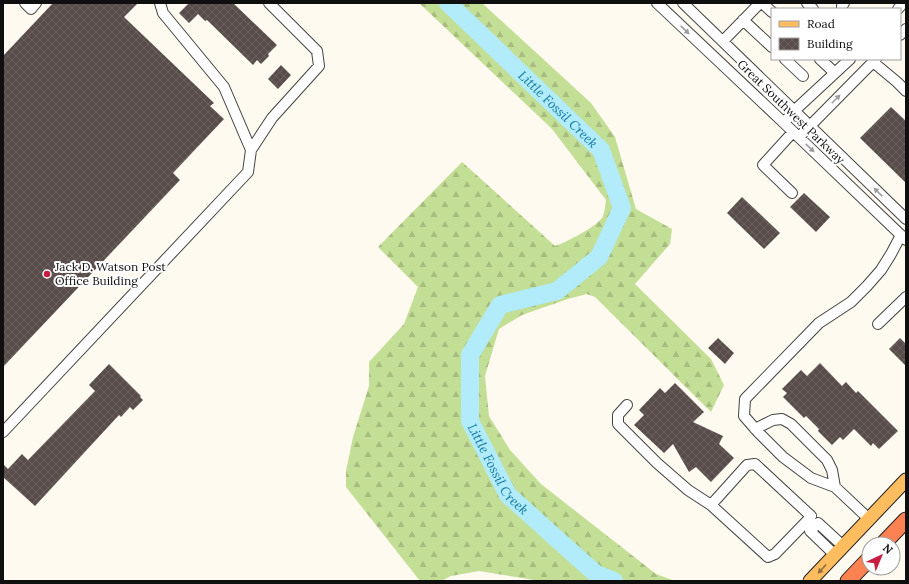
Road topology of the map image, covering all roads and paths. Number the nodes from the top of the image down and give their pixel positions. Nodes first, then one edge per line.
1 (25, 3) edge
2 (36, 3) edge
3 (160, 3) edge
4 (269, 3) edge
5 (657, 3) edge
6 (683, 3) edge
7 (761, 3) edge
8 (771, 11) edge
9 (743, 20) junction
10 (722, 41) junction
11 (771, 46) edge
12 (786, 60) edge
13 (821, 60) edge
14 (849, 60) edge
15 (875, 61) edge
16 (835, 73) junction
17 (803, 76) dead end
18 (906, 91) edge
19 (794, 111) junction
20 (784, 123) junction
21 (810, 126) junction
22 (796, 135) junction
23 (251, 150) junction
24 (792, 193) dead end
25 (906, 219) edge
26 (903, 238) edge
27 (906, 297) edge
28 (878, 324) dead end
29 (627, 404) dead end
30 (756, 429) junction
31 (3, 432) edge
32 (906, 480) edge
33 (835, 487) junction
34 (711, 505) junction
35 (869, 518) junction
36 (906, 520) edge
37 (810, 524) junction
38 (891, 536) edge
39 (839, 550) junction
40 (861, 567) edge
41 (810, 581) edge
42 (848, 581) edge

1 - 2 street
3 - 23 street
4 - 23 street
5 -> 20 street, Great Southwest Parkway
6 - 10 street, Great Southwest Parkway
7 - 8 street
7 - 9 street
9 - 10 street
9 - 11 street
10 - 19 street, Great Southwest Parkway
12 - 17 street
13 - 16 street
14 - 16 street
15 - 18 street
21 -> 15 street
16 - 19 street
19 - 20 street
19 - 21 street, Great Southwest Parkway
20 - 22 street, Great Southwest Parkway
21 - 22 street
25 -> 21 street, Great Southwest Parkway
22 - 24 street
22 -> 26 street, Great Southwest Parkway
23 - 31 street
26 - 30 street
27 - 28 street
29 - 34 street
30 - 33 street
30 - 33 street
32 - 35 main road
33 - 35 street
34 - 37 street
34 - 37 street
35 - 39 main road
36 - 38 highway
37 - 39 street
39 -> 41 main road
40 - 42 highway

